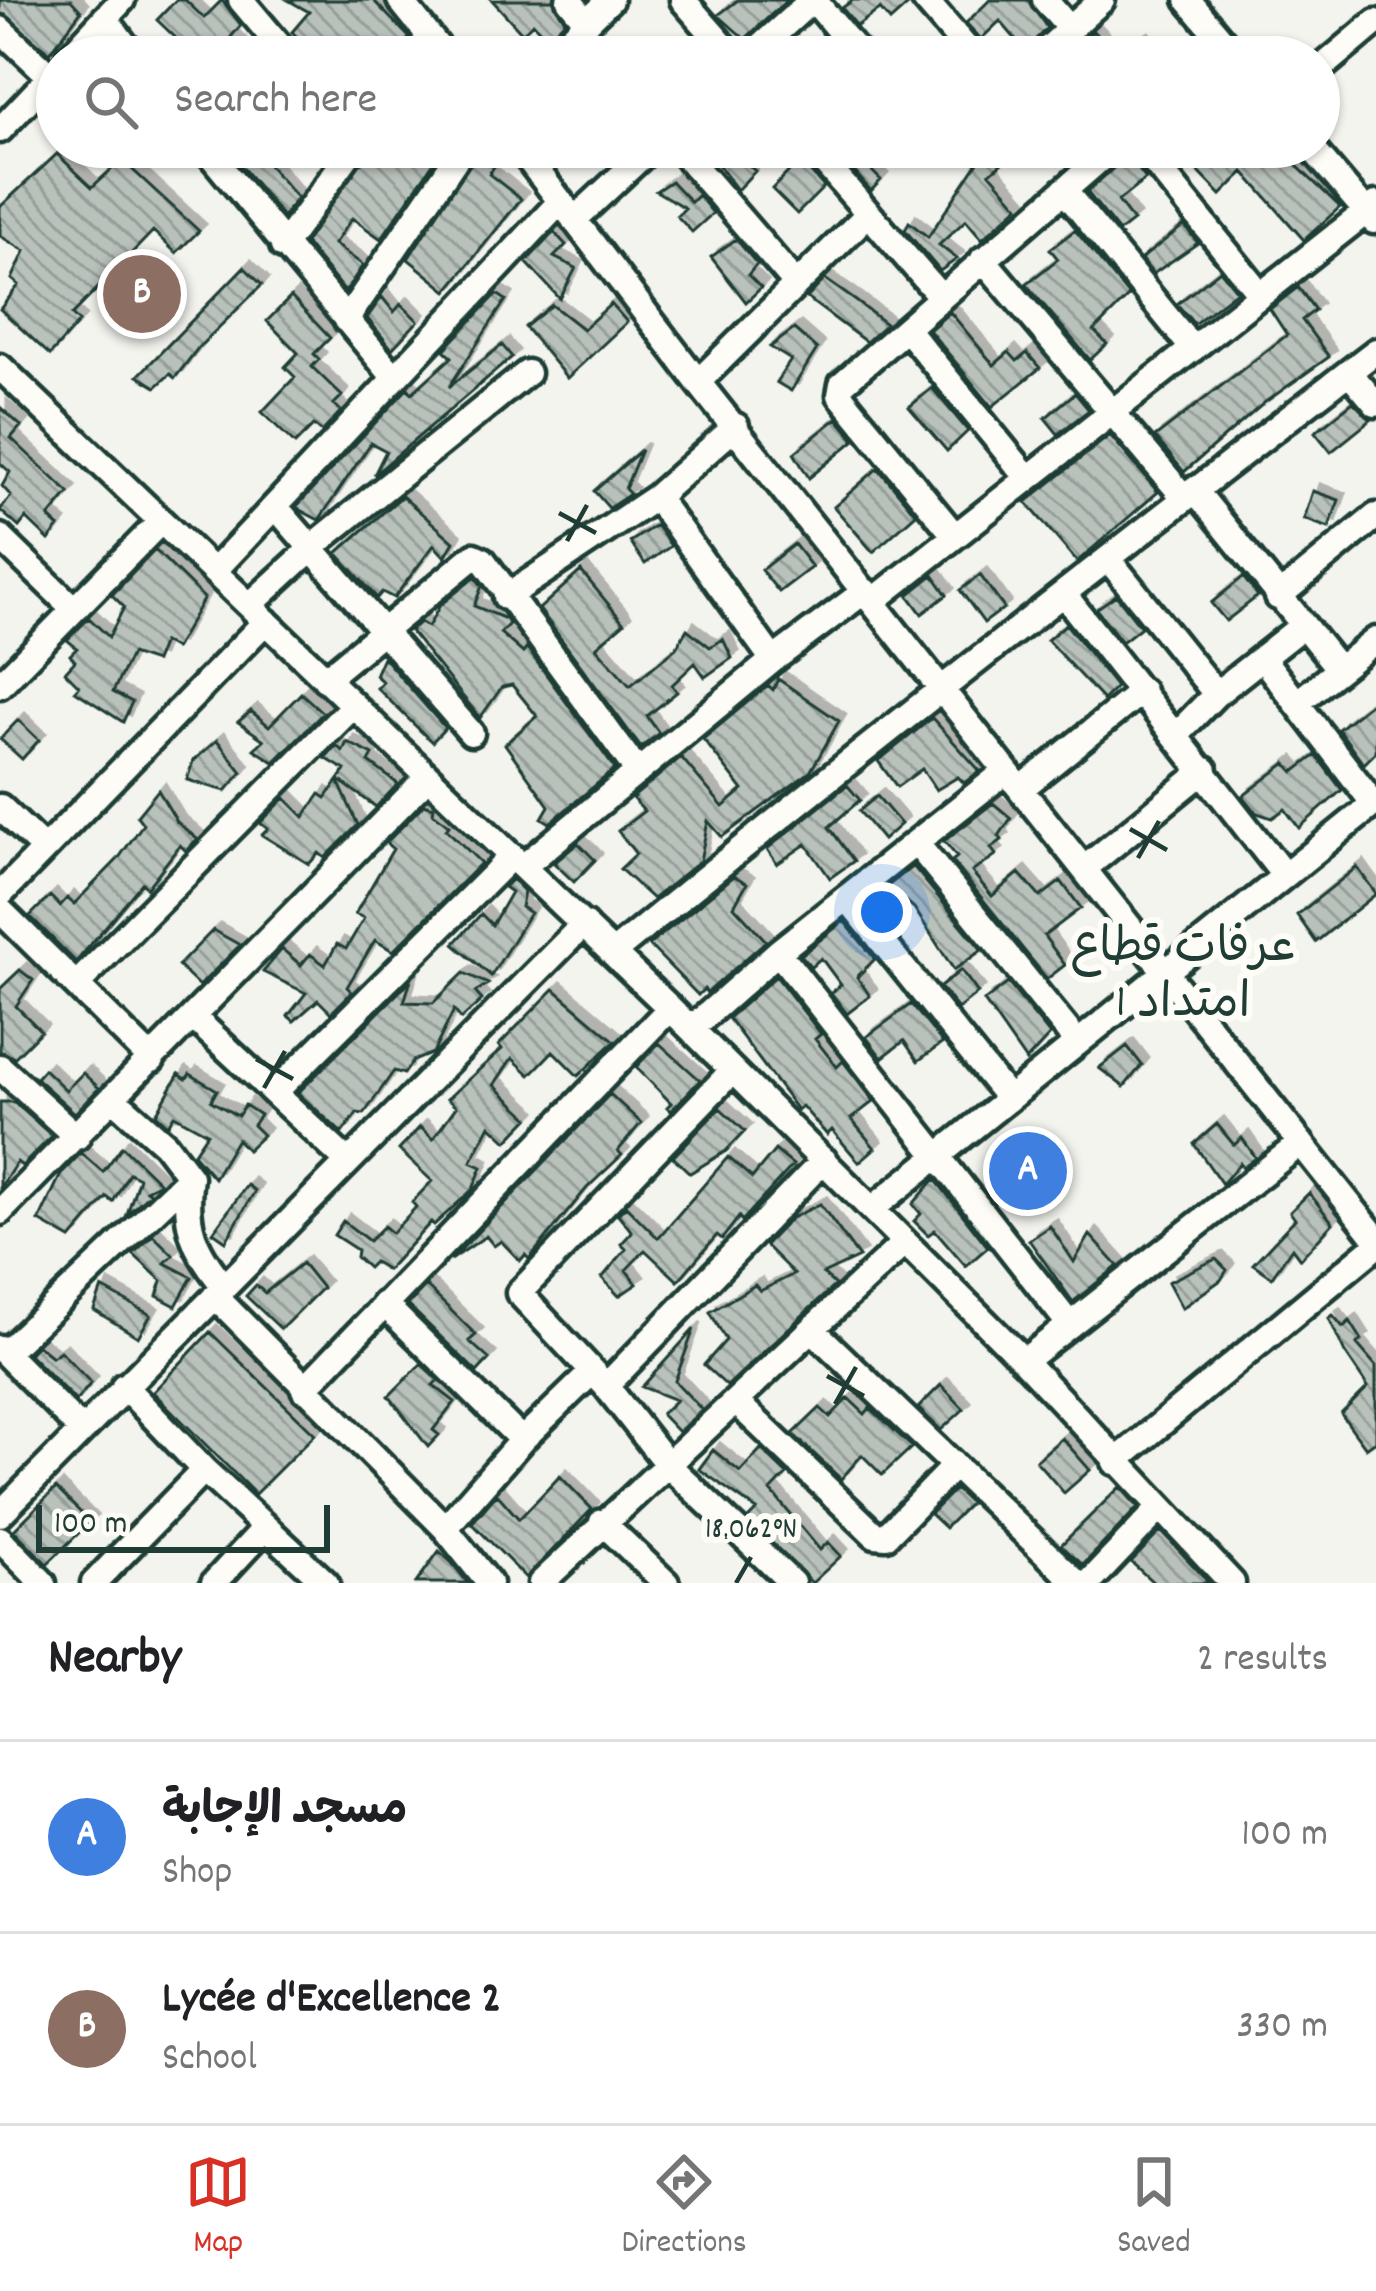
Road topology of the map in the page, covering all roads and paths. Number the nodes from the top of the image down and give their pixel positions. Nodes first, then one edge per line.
1 (241, 0) edge
2 (275, 0) edge
3 (400, 0) edge
4 (569, 0) edge
5 (610, 0) edge
6 (683, 0) edge
7 (813, 0) edge
8 (925, 0) edge
9 (1045, 0) edge
10 (1102, 0) edge
11 (1188, 0) edge
12 (114, 9) edge
13 (258, 20) junction
14 (587, 22) junction
15 (1376, 22) edge
16 (0, 29) edge
17 (1070, 29) junction
18 (89, 36) edge
19 (271, 36) edge
20 (417, 36) edge
21 (573, 36) edge
22 (715, 36) edge
23 (773, 36) edge
24 (843, 36) edge
25 (956, 36) edge
26 (1062, 36) edge
27 (1215, 36) edge
28 (1340, 52) edge
29 (36, 58) edge
30 (36, 92) edge
31 (0, 130) edge
32 (221, 168) edge
33 (339, 168) edge
34 (450, 168) edge
35 (534, 168) edge
36 (624, 168) edge
37 (696, 168) edge
38 (829, 168) edge
39 (1085, 168) edge
40 (1159, 168) edge
41 (1331, 168) edge
42 (1064, 190) junction
43 (566, 212) junction
44 (1373, 212) edge
45 (868, 214) junction
46 (283, 246) junction
47 (983, 260) junction
48 (796, 284) junction
49 (1261, 295) junction
50 (940, 296) junction
51 (346, 320) junction
52 (908, 331) junction
53 (1193, 349) junction
54 (1376, 351) edge
55 (0, 367) edge
56 (1349, 372) junction
57 (527, 373) dead end
58 (395, 378) junction
59 (698, 382) junction
60 (1376, 404) edge
61 (1109, 415) junction
62 (736, 426) junction
63 (1028, 478) junction
64 (1189, 493) junction
65 (656, 497) junction
66 (275, 506) junction
67 (1376, 516) edge
68 (161, 521) junction
69 (955, 536) junction
70 (1, 541) edge
71 (312, 548) junction
72 (1110, 561) junction
73 (214, 571) junction
74 (869, 596) junction
75 (506, 597) junction
76 (1066, 597) junction
77 (1278, 597) junction
78 (74, 609) junction
79 (258, 613) junction
80 (1302, 626) junction
81 (380, 632) junction
82 (1376, 640) edge
83 (1263, 659) junction
84 (773, 660) junction
85 (1338, 668) junction
86 (325, 679) junction
87 (0, 685) edge
88 (941, 686) junction
89 (1142, 691) junction
90 (1216, 694) junction
91 (1297, 704) junction
92 (353, 706) junction
93 (471, 733) dead end
94 (1178, 733) junction
95 (1205, 770) junction
96 (638, 772) junction
97 (427, 778) junction
98 (1014, 779) junction
99 (1375, 803) edge
100 (0, 807) edge
101 (917, 844) junction
102 (44, 849) junction
103 (518, 861) junction
104 (1084, 868) junction
105 (1284, 875) junction
106 (0, 895) edge
107 (847, 898) junction
108 (0, 910) edge
109 (584, 924) junction
110 (778, 952) junction
111 (613, 953) junction
112 (1165, 970) junction
113 (76, 985) junction
114 (670, 1008) junction
115 (194, 1018) junction
116 (691, 1029) junction
117 (1077, 1042) junction
118 (152, 1060) junction
119 (0, 1067) edge
120 (732, 1071) junction
121 (274, 1093) junction
122 (1008, 1098) junction
123 (114, 1099) junction
124 (76, 1137) junction
125 (1301, 1143) junction
126 (940, 1154) junction
127 (824, 1160) junction
128 (348, 1162) junction
129 (190, 1177) junction
130 (872, 1209) junction
131 (0, 1212) edge
132 (1376, 1242) edge
133 (904, 1244) junction
134 (220, 1291) junction
135 (384, 1304) junction
136 (1070, 1325) junction
137 (814, 1331) junction
138 (2, 1350) edge
139 (1024, 1361) junction
140 (599, 1379) junction
141 (124, 1386) junction
142 (304, 1389) junction
143 (736, 1402) junction
144 (82, 1431) junction
145 (522, 1440) junction
146 (1115, 1462) junction
147 (668, 1466) junction
148 (954, 1466) junction
149 (203, 1470) junction
150 (1160, 1508) junction
151 (1, 1512) edge
152 (602, 1522) junction
153 (265, 1528) junction
154 (445, 1528) junction
155 (0, 1539) edge
156 (43, 1583) edge
157 (94, 1583) edge
158 (214, 1583) edge
159 (326, 1583) edge
160 (489, 1583) edge
161 (541, 1583) edge
162 (666, 1583) edge
163 (792, 1583) edge
164 (1077, 1583) edge
165 (1089, 1583) edge
166 (1232, 1583) edge

1 - 13 street
2 - 13 street
3 - 20 street
4 - 14 street
5 - 14 street
6 - 22 street
7 - 23 street
7 - 24 street
8 - 25 street
9 - 17 street
10 - 17 street
11 - 27 street
12 - 18 street
13 - 19 street
14 - 21 street
15 - 28 street
16 - 29 street
17 - 26 street
30 - 31 street
32 - 46 street
33 - 46 street
34 - 51 street
35 - 43 street
36 - 43 street
37 - 48 street
38 - 45 street
39 - 42 street
40 - 49 street
41 - 44 street
42 - 47 street
42 - 53 street
43 - 58 street
43 - 59 street
44 - 49 street
45 - 48 street
45 - 50 street
46 - 51 street
47 - 50 street
47 - 61 street
48 - 59 street
49 - 53 street
50 - 52 street
51 - 58 street
52 - 63 street
52 - 69 street
53 - 61 street
54 - 56 street
55 - 68 street
56 - 60 street
56 - 64 street
57 - 71 street
58 - 66 street
59 - 62 street
61 - 63 street
61 - 64 street
62 - 65 street
62 - 74 street
63 - 69 street
64 - 72 street
64 - 77 street
65 - 75 street
65 - 84 street
66 - 71 street
66 - 73 street
67 - 77 street
68 - 73 street
68 - 78 street
69 - 74 street
70 - 78 street
71 - 79 street
71 - 81 street
72 - 76 street
72 - 90 street
73 - 79 street
74 - 84 street
74 - 88 street
75 - 81 street
75 - 96 street
76 - 88 street
76 - 89 street
77 - 80 street
78 - 87 street
79 - 86 street
79 - 102 street
80 - 83 street
80 - 85 street
81 - 86 street
81 - 93 street
82 - 85 street
83 - 90 street
83 - 91 street
84 - 96 street
85 - 91 street
86 - 92 street
88 - 98 street
88 - 111 street
89 - 94 street
89 - 98 street
90 - 94 street
91 - 99 street
92 - 97 street
92 - 113 street
94 - 95 street
95 - 104 street
95 - 105 street
96 - 103 street
97 - 103 street
97 - 115 street
98 - 101 street
98 - 104 street
99 - 105 street
100 - 102 street
101 - 107 street
101 - 117 street
102 - 106 street
103 - 109 street
103 - 121 street
104 - 112 street
105 - 112 street
107 - 110 street
107 - 122 street
108 - 113 street
109 - 111 street
109 - 128 street
110 - 116 street
110 - 126 street
111 - 114 street
112 - 117 street
112 - 125 street
113 - 118 street
114 - 116 street
114 - 135 street
115 - 118 street
115 - 121 street
116 - 120 street
117 - 122 street
118 - 123 street
119 - 124 street
120 - 127 street
120 - 140 street
121 - 128 street
122 - 126 street
123 - 124 street
123 - 129 street
124 - 131 street
125 - 132 street
125 - 136 street
126 - 130 street
126 - 136 street
127 - 130 street
127 - 140 street
128 - 134 street
129 - 134 street
129 - 138 street
130 - 133 street
132 - 146 street
133 - 137 street
133 - 139 street
134 - 141 street
134 - 142 street
135 - 142 street
135 - 145 street
136 - 139 street
137 - 143 street
137 - 148 street
138 - 144 street
139 - 146 street
140 - 145 street
140 - 147 street
141 - 144 street
141 - 149 street
142 - 154 street
143 - 147 street
143 - 148 street
144 - 151 street
145 - 154 street
146 - 150 street
147 - 152 street
147 - 163 street
148 - 164 street
149 - 153 street
149 - 157 street
150 - 165 street
150 - 166 street
152 - 161 street
152 - 162 street
153 - 158 street
153 - 159 street
154 - 160 street
155 - 156 street

